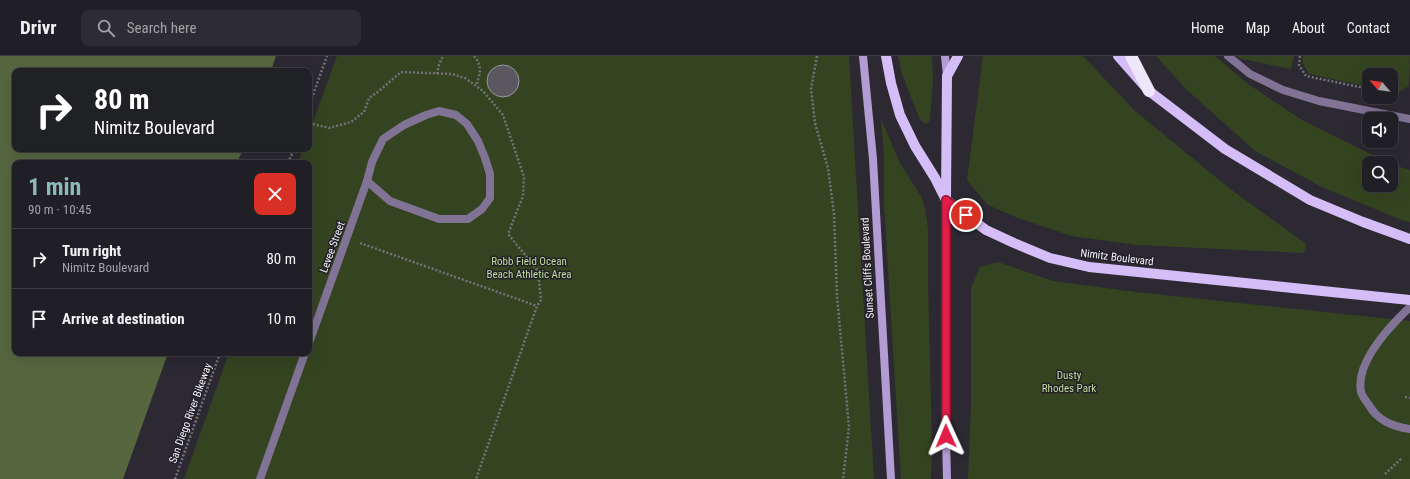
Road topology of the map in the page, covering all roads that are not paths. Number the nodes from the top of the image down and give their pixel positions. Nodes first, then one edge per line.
1 (862, 56) edge
2 (886, 56) edge
3 (945, 56) edge
4 (958, 56) edge
5 (1118, 56) edge
6 (1131, 56) edge
7 (1228, 56) edge
8 (947, 76) junction
9 (1149, 91) junction
10 (1410, 119) edge
11 (367, 181) junction
12 (946, 200) junction
13 (1410, 239) edge
14 (1410, 300) edge
15 (1410, 307) edge
16 (312, 335) edge
17 (304, 356) edge
18 (1410, 428) edge
19 (260, 479) edge
20 (891, 479) edge
21 (947, 479) edge

1 - 20 main road, Sunset Cliffs Boulevard
2 - 12 main road, Nimitz Boulevard
3 - 8 main road
4 - 8 main road
5 - 9 main road
6 - 9 highway
7 - 10 street
8 - 12 main road
9 - 13 main road
11 - 11 street, Levee Street
11 - 16 street, Levee Street
12 - 14 main road, Nimitz Boulevard
12 - 21 main road
15 - 18 street
17 - 19 street

